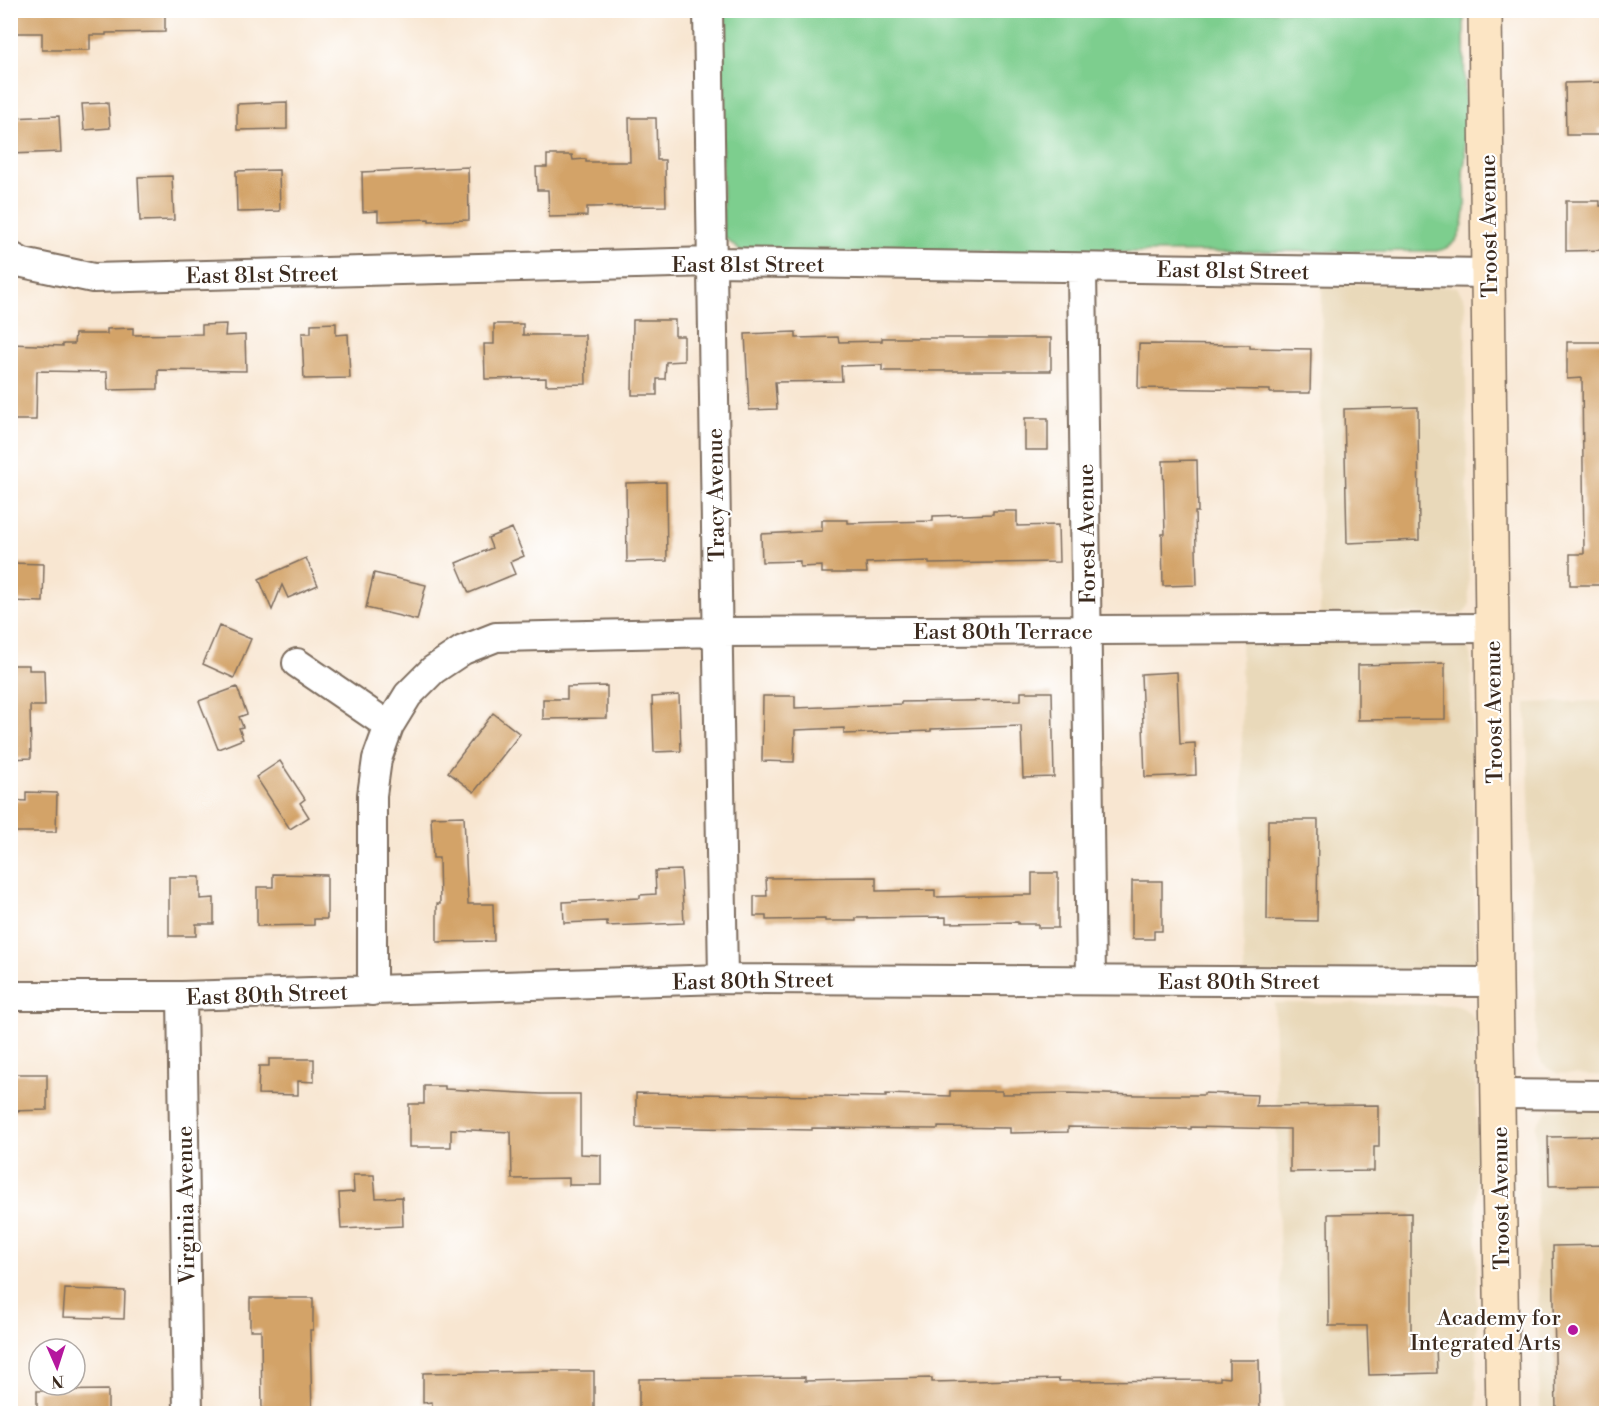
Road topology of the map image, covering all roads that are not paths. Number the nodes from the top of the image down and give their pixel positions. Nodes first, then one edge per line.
1 (708, 10) edge
2 (1485, 10) edge
3 (10, 256) edge
4 (712, 262) junction
5 (1082, 268) junction
6 (1488, 273) junction
7 (1492, 628) junction
8 (1087, 630) junction
9 (718, 632) junction
10 (297, 663) dead end
11 (389, 726) junction
12 (723, 979) junction
13 (1091, 980) junction
14 (1496, 982) junction
15 (372, 991) junction
16 (10, 996) edge
17 (182, 996) junction
18 (1498, 1094) junction
19 (1606, 1095) edge
20 (188, 1413) edge
21 (1503, 1413) edge

1 - 4 street, Tracy Avenue
2 - 6 main road, Troost Avenue
3 - 4 street, East 81st Street
4 - 5 street, East 81st Street
4 - 9 street, Tracy Avenue
5 - 6 street, East 81st Street
5 - 8 street, Forest Avenue
6 - 7 main road, Troost Avenue
7 - 8 street, East 80th Terrace
7 - 14 main road, Troost Avenue
8 - 9 street, East 80th Terrace
8 - 13 street, Forest Avenue
9 - 11 street, East 80th Terrace
9 - 12 street, Tracy Avenue
10 - 11 street
11 - 15 street
12 - 13 street, East 80th Street
12 - 15 street, East 80th Street
13 - 14 street, East 80th Street
14 - 18 main road, Troost Avenue
15 - 17 street, East 80th Street
16 - 17 street, East 80th Street
17 - 20 street, Virginia Avenue
18 - 19 street
18 - 21 main road, Troost Avenue

